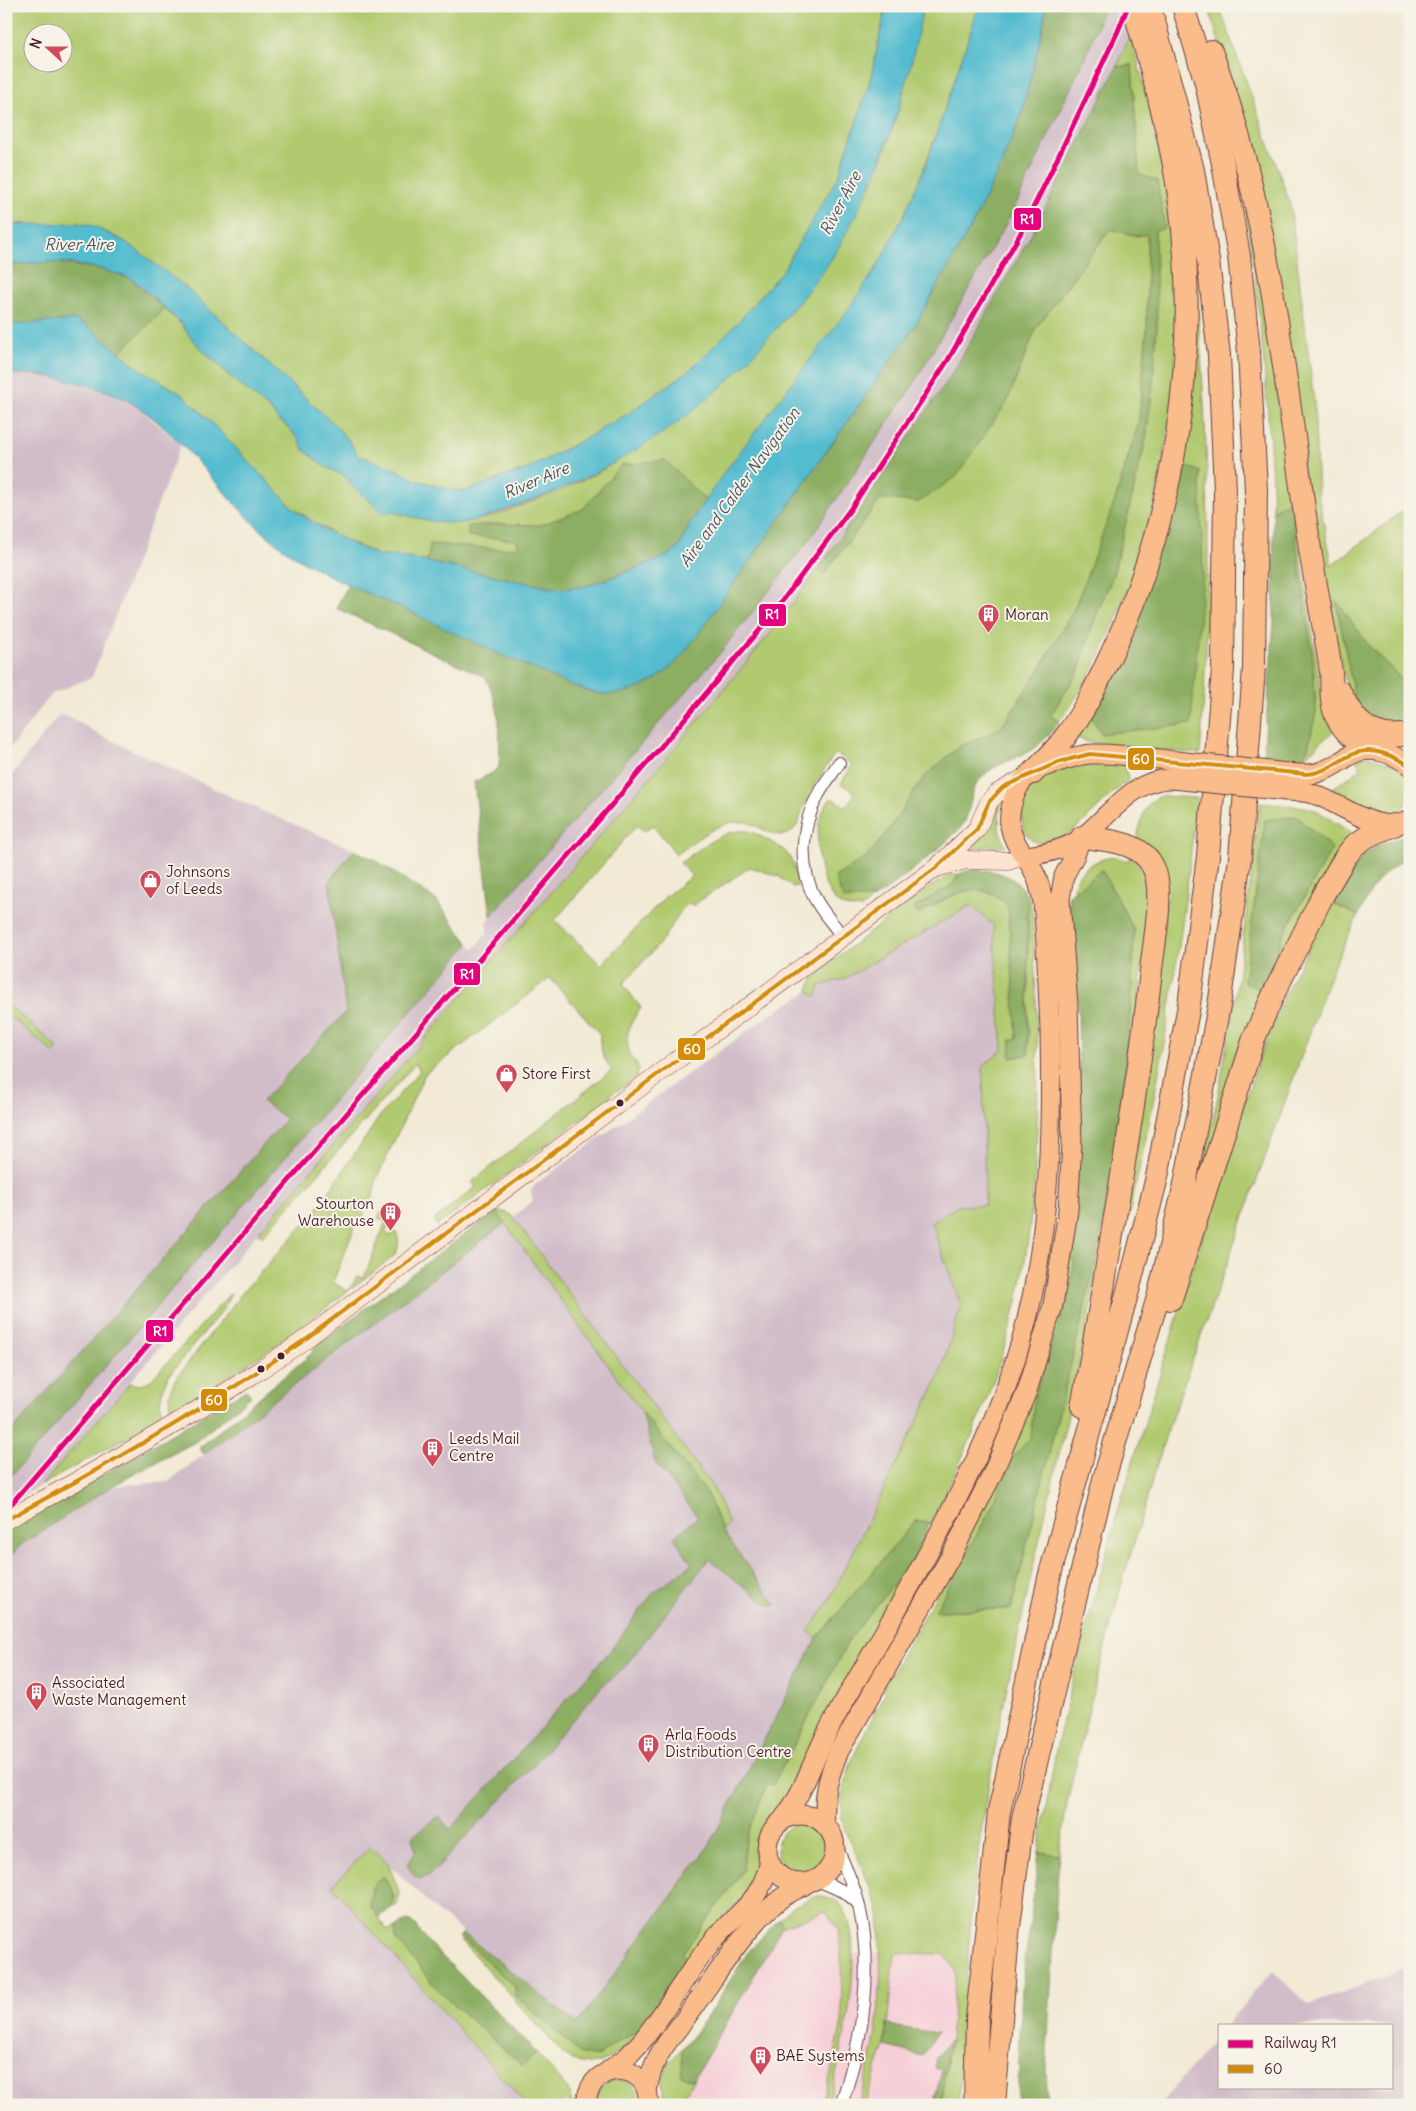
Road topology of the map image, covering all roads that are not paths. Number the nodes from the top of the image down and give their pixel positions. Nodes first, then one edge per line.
1 (1183, 6) edge
2 (1192, 6) edge
3 (1140, 9) edge
4 (1331, 673) junction
5 (1406, 733) edge
6 (1368, 749) junction
7 (839, 763) dead end
8 (1410, 766) edge
9 (1175, 770) junction
10 (1030, 774) junction
11 (1287, 782) junction
12 (1402, 822) edge
13 (1082, 837) junction
14 (1024, 856) junction
15 (937, 867) junction
16 (842, 936) junction
17 (6, 1520) edge
18 (1049, 1578) junction
19 (1077, 1586) junction
20 (783, 1819) junction
21 (825, 1825) junction
22 (834, 1842) junction
23 (770, 1865) junction
24 (812, 1882) junction
25 (858, 1904) junction
26 (608, 2072) junction
27 (648, 2098) edge
28 (586, 2105) edge
29 (841, 2105) edge
30 (975, 2105) edge
31 (994, 2105) edge

1 - 19 highway
2 - 4 highway
3 - 10 highway
3 - 18 highway
4 - 5 highway
4 - 6 highway
5 - 6 main road
6 - 8 main road
6 - 11 main road
7 - 16 street
9 - 10 main road
9 - 11 main road, bridge
9 - 13 main road
10 - 14 main road
10 - 15 main road
11 - 12 main road
12 - 19 highway
13 - 14 main road
13 - 18 highway
13 - 21 main road
14 - 15 main road
14 - 20 main road
15 - 16 main road
16 - 17 main road
18 - 30 highway
19 - 31 highway
20 - 21 main road
20 - 23 main road
21 - 22 main road
22 - 24 main road
22 - 25 street
23 - 24 main road
23 - 26 main road
24 - 25 street
24 - 27 main road
25 - 29 street
26 - 27 main road
26 - 28 main road

